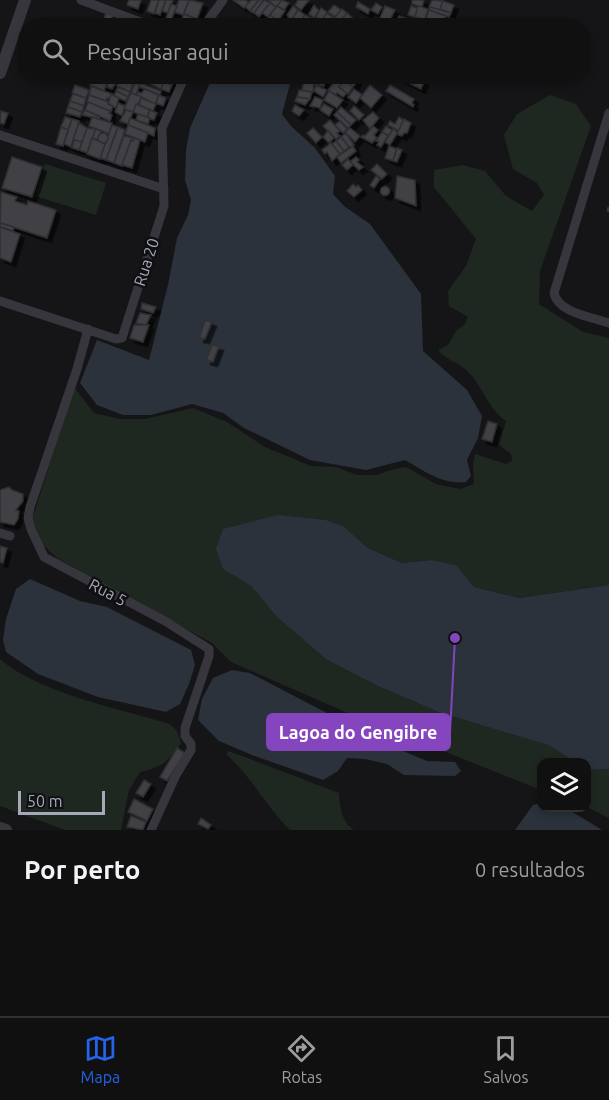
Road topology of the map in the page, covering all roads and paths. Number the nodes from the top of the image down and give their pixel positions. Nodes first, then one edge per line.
1 (25, 0) edge
2 (81, 0) edge
3 (223, 0) edge
4 (19, 18) edge
5 (129, 18) edge
6 (210, 18) edge
7 (18, 20) edge
8 (0, 73) edge
9 (181, 84) edge
10 (609, 112) edge
11 (0, 135) edge
12 (164, 189) junction
13 (0, 301) edge
14 (609, 323) edge
15 (88, 329) junction
16 (0, 533) edge
17 (10, 536) dead end
18 (0, 828) edge
19 (6, 830) edge
20 (152, 830) edge

1 - 4 street
2 - 5 street
3 - 6 street
7 - 8 street
9 - 12 street, Rua 20
10 - 14 street
11 - 12 street
12 - 15 street, Rua 20
13 - 15 street
15 - 20 street, Rua 5
16 - 17 street
18 - 19 street

